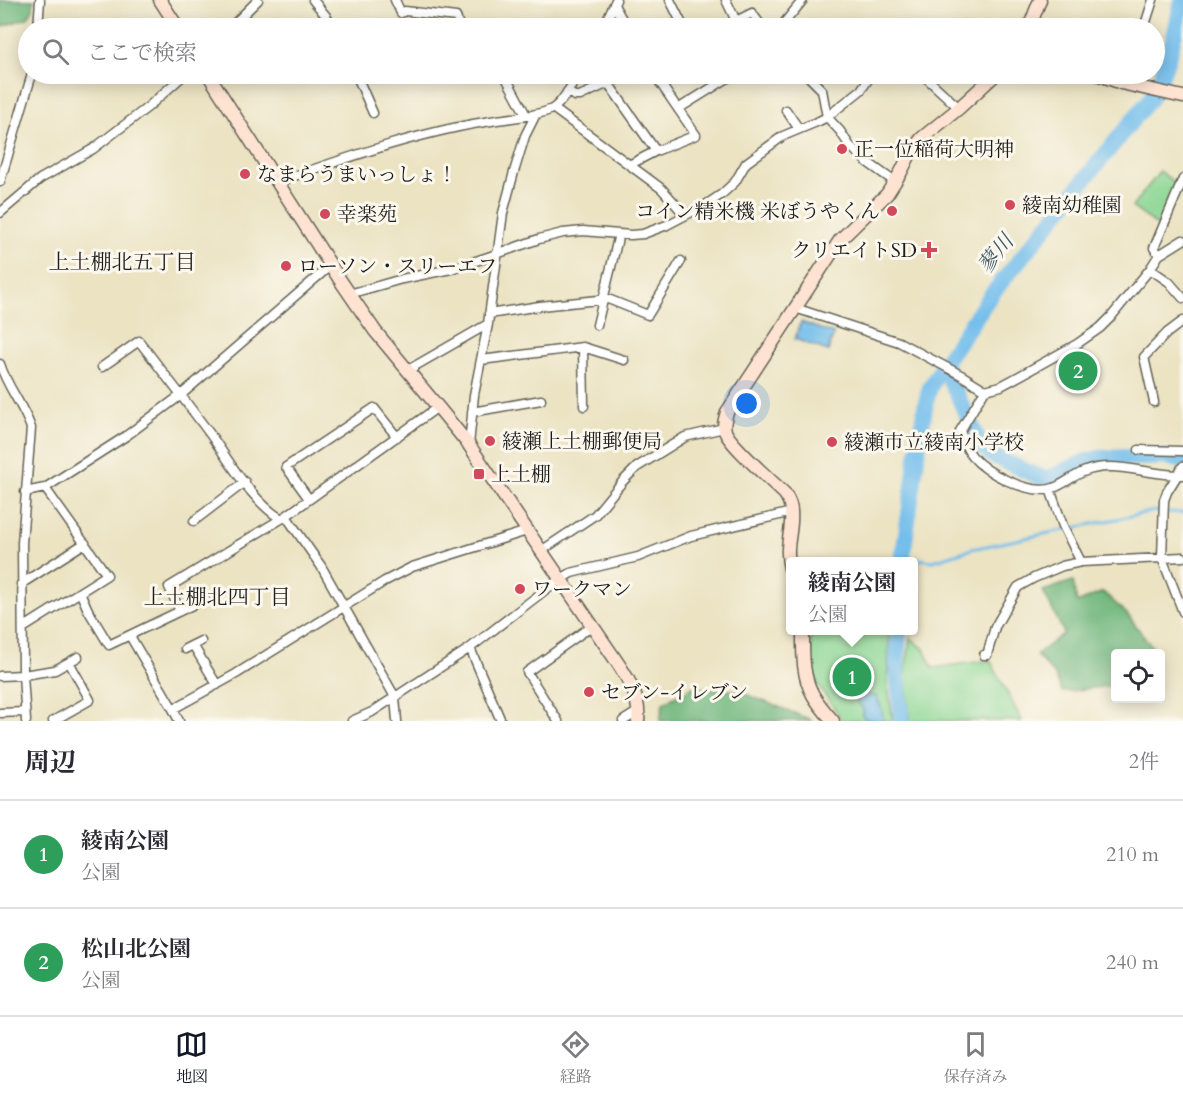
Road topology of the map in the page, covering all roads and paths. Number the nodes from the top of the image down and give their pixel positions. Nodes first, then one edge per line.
1 (40, 0) edge
2 (160, 0) edge
3 (258, 0) edge
4 (313, 0) edge
5 (394, 0) edge
6 (670, 0) edge
7 (726, 0) edge
8 (1040, 0) edge
9 (1153, 0) edge
10 (801, 1) edge
11 (615, 3) edge
12 (39, 18) edge
13 (172, 18) edge
14 (241, 18) edge
15 (327, 18) edge
16 (456, 18) edge
17 (608, 18) edge
18 (622, 18) edge
19 (679, 18) edge
20 (735, 18) edge
21 (742, 18) edge
22 (756, 18) edge
23 (788, 18) edge
24 (1033, 18) edge
25 (1147, 18) edge
26 (29, 84) edge
27 (174, 84) edge
28 (214, 84) edge
29 (360, 84) edge
30 (509, 84) edge
31 (572, 84) edge
32 (604, 84) edge
33 (609, 84) edge
34 (661, 84) edge
35 (718, 84) edge
36 (816, 84) edge
37 (865, 84) edge
38 (932, 84) edge
39 (985, 84) edge
40 (1134, 84) edge
41 (567, 92) junction
42 (1183, 97) edge
43 (959, 108) junction
44 (554, 109) junction
45 (678, 109) junction
46 (786, 110) dead end
47 (373, 113) dead end
48 (536, 114) junction
49 (526, 115) junction
50 (827, 117) junction
51 (799, 129) junction
52 (656, 151) junction
53 (629, 165) junction
54 (1183, 179) edge
55 (0, 182) edge
56 (277, 182) junction
57 (894, 182) junction
58 (0, 213) edge
59 (685, 215) junction
60 (619, 234) junction
61 (1183, 240) edge
62 (497, 254) junction
63 (1159, 255) junction
64 (681, 261) dead end
65 (331, 266) junction
66 (1150, 269) junction
67 (350, 294) junction
68 (1183, 298) edge
69 (604, 299) junction
70 (795, 308) junction
71 (488, 319) junction
72 (1183, 321) edge
73 (597, 325) dead end
74 (583, 347) junction
75 (481, 360) junction
76 (624, 360) dead end
77 (0, 364) edge
78 (102, 367) dead end
79 (408, 370) junction
80 (985, 390) junction
81 (181, 395) junction
82 (541, 400) dead end
83 (1154, 402) dead end
84 (584, 406) dead end
85 (438, 407) junction
86 (472, 412) junction
87 (724, 428) junction
88 (397, 437) junction
89 (469, 445) junction
90 (1138, 450) dead end
91 (1183, 451) edge
92 (1181, 472) edge
93 (245, 482) junction
94 (45, 488) junction
95 (1050, 489) junction
96 (25, 492) junction
97 (309, 499) junction
98 (792, 512) junction
99 (284, 517) junction
100 (194, 521) dead end
101 (527, 531) junction
102 (85, 543) junction
103 (541, 551) junction
104 (788, 557) edge
105 (1183, 557) edge
106 (1162, 558) junction
107 (1082, 562) junction
108 (560, 579) junction
109 (21, 584) junction
110 (80, 592) junction
111 (205, 599) dead end
112 (344, 605) junction
113 (180, 610) junction
114 (1183, 612) edge
115 (593, 626) junction
116 (23, 628) junction
117 (803, 635) edge
118 (130, 636) junction
119 (193, 645) dead end
120 (470, 648) junction
121 (984, 655) dead end
122 (78, 657) dead end
123 (69, 662) junction
124 (23, 675) junction
125 (0, 676) edge
126 (217, 685) junction
127 (395, 697) junction
128 (173, 709) junction
129 (0, 712) edge
130 (638, 716) edge
131 (25, 717) edge
132 (53, 721) edge
133 (179, 721) edge
134 (352, 721) edge
135 (397, 721) edge
136 (501, 721) edge
137 (558, 721) edge
138 (623, 721) edge
139 (833, 721) edge

1 - 12 street
2 - 13 street
3 - 14 street
4 - 15 street
5 - 16 street
6 - 19 street
7 - 20 street
8 - 24 street
9 - 25 street
10 - 23 street
11 - 17 street
11 - 18 street
21 - 22 street
26 - 55 street
27 - 58 street
28 - 56 street
29 - 47 street
30 - 49 street
31 - 41 street
32 - 41 street
33 - 52 street
34 - 45 street
35 - 45 street
36 - 50 street
37 - 50 street
38 - 43 street
39 - 43 street
40 - 42 street
41 - 44 street
43 - 57 street
44 - 48 street
44 - 53 street
45 - 52 street
46 - 51 street
48 - 49 street
48 - 62 street
49 - 56 street
50 - 51 street
50 - 57 street
51 - 59 street
52 - 53 street
53 - 59 street
54 - 63 street
56 - 65 street
57 - 70 street
59 - 60 street
60 - 62 street
60 - 69 street
61 - 63 street
62 - 67 street
62 - 71 street
63 - 66 street
64 - 69 street
65 - 67 street
65 - 81 street
66 - 68 street
66 - 80 street
67 - 79 street
69 - 71 street
69 - 73 street
70 - 80 street
70 - 87 street
71 - 75 street
71 - 79 street
72 - 83 street
74 - 75 street
74 - 76 street
74 - 84 street
75 - 86 street
77 - 96 street
78 - 81 street
79 - 85 street
80 - 95 street
81 - 93 street
81 - 94 street
82 - 86 street
85 - 88 street
85 - 89 street
86 - 89 street
87 - 98 street
87 - 103 street
88 - 97 street
88 - 97 street
89 - 101 street
90 - 91 street
92 - 95 street
92 - 106 street
93 - 99 street
93 - 100 street
94 - 96 street
94 - 102 street
95 - 107 street
96 - 109 street
97 - 99 street
98 - 104 street
98 - 108 street
99 - 112 street
99 - 113 street
101 - 103 street
101 - 112 street
102 - 109 street
102 - 110 street
103 - 108 street
105 - 106 street
106 - 107 street
106 - 114 street
107 - 121 street
108 - 115 street
108 - 120 street
109 - 116 street
110 - 116 street
110 - 118 street
111 - 113 street
112 - 126 street
112 - 127 street
113 - 118 street
115 - 130 street
115 - 137 street
116 - 124 street
117 - 139 street
118 - 128 street
119 - 126 street
120 - 127 street
120 - 136 street
122 - 123 street
123 - 124 street
123 - 132 street
124 - 125 street
124 - 131 street
126 - 128 street
127 - 134 street
127 - 135 street
128 - 133 street
129 - 131 street
130 - 138 street

